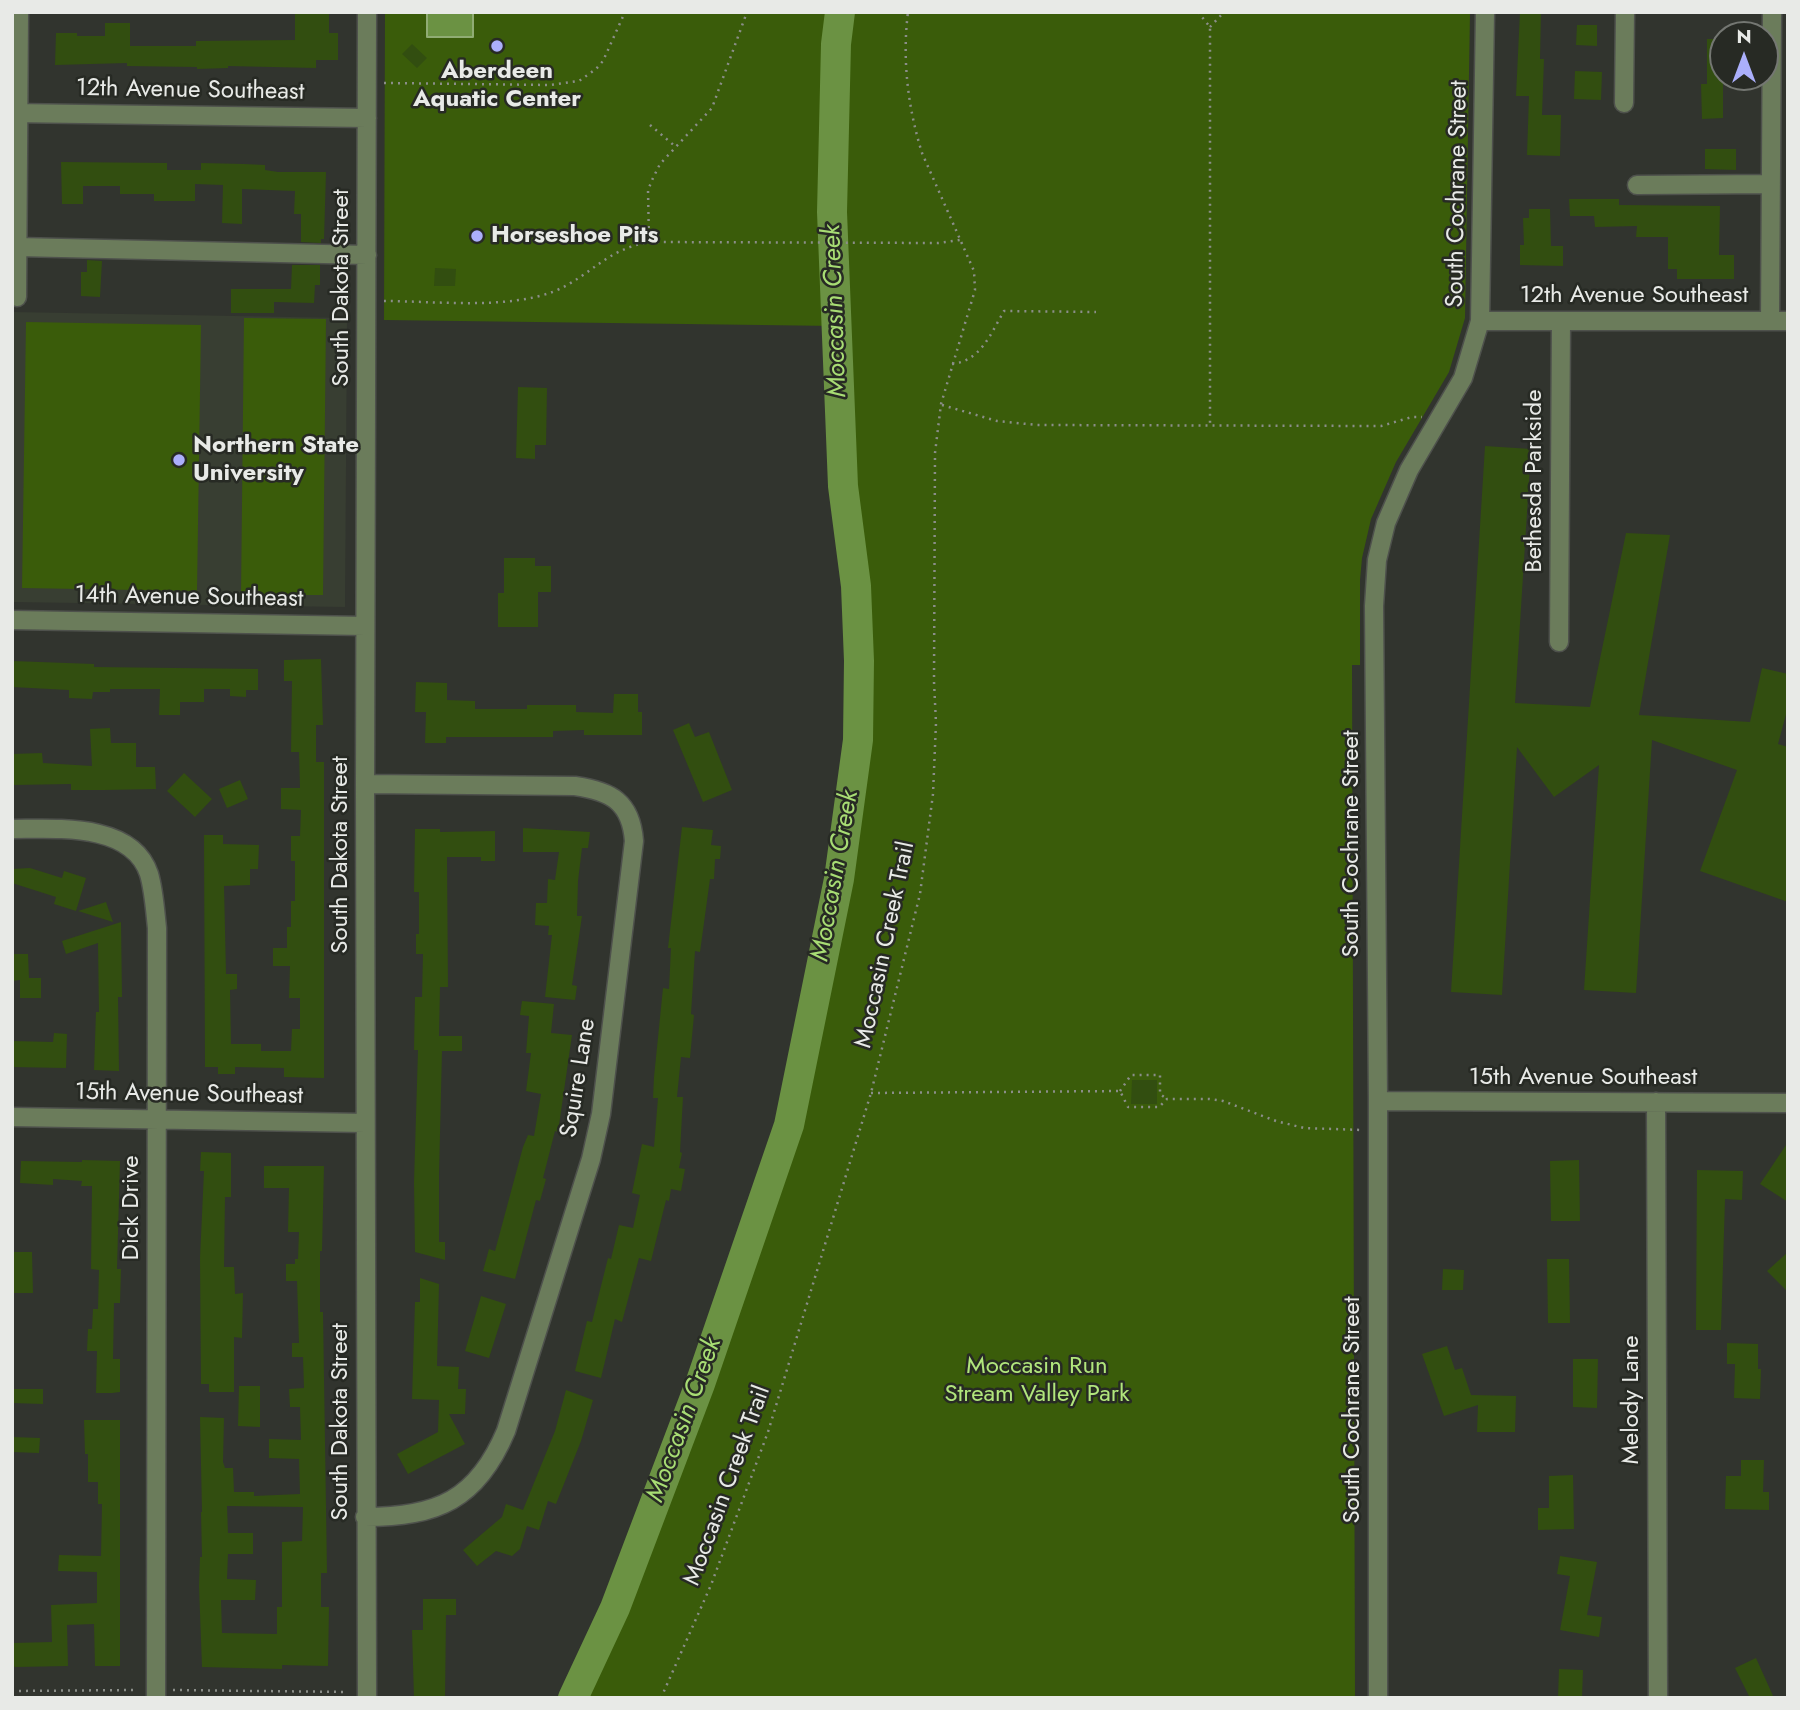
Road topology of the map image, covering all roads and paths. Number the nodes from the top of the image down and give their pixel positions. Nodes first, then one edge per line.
1 (19, 12) edge
2 (367, 12) edge
3 (625, 12) edge
4 (747, 12) edge
5 (908, 12) edge
6 (1198, 12) edge
7 (1224, 12) edge
8 (1485, 12) edge
9 (1625, 12) edge
10 (1772, 12) edge
11 (1210, 27) junction
12 (385, 83) dead end
13 (1624, 103) dead end
14 (15, 113) edge
15 (367, 118) junction
16 (650, 125) dead end
17 (676, 147) junction
18 (1771, 184) junction
19 (1637, 185) dead end
20 (962, 239) junction
21 (649, 242) junction
22 (18, 247) junction
23 (367, 255) junction
24 (18, 297) dead end
25 (384, 301) dead end
26 (1096, 312) dead end
27 (1480, 321) junction
28 (1561, 321) junction
29 (1779, 321) edge
30 (953, 364) junction
31 (941, 404) junction
32 (1438, 422) junction
33 (1210, 425) junction
34 (12, 620) edge
35 (365, 626) junction
36 (1559, 642) dead end
37 (365, 784) junction
38 (12, 829) edge
39 (1120, 1091) junction
40 (871, 1093) junction
41 (1167, 1099) junction
42 (1378, 1101) junction
43 (1656, 1102) junction
44 (1788, 1103) edge
45 (12, 1117) edge
46 (156, 1120) junction
47 (365, 1123) junction
48 (1378, 1130) junction
49 (365, 1517) junction
50 (12, 1691) edge
51 (366, 1692) edge
52 (156, 1694) edge
53 (661, 1698) edge
54 (1378, 1698) edge
55 (1658, 1698) edge

1 - 14 street
2 - 15 street, South Dakota Street
3 - 12 path
4 - 17 path
5 - 20 path, Moccasin Creek Trail
6 - 11 path
7 - 11 path
8 - 27 street, South Cochrane Street
9 - 13 street
10 - 18 street
11 - 33 path
14 - 15 street, 12th Avenue Southeast
14 - 22 street
15 - 23 street, South Dakota Street
16 - 17 path
17 - 21 path
18 - 19 street
18 - 29 street
20 - 21 path
20 - 30 path, Moccasin Creek Trail
21 - 25 path
22 - 23 street
22 - 24 street
23 - 35 street, South Dakota Street
26 - 30 path
27 - 28 street, 12th Avenue Southeast
27 - 32 street, South Cochrane Street
28 - 29 street, 12th Avenue Southeast
28 - 36 street, Bethesda Parkside
30 - 31 path, Moccasin Creek Trail
31 - 33 path
31 - 40 path, Moccasin Creek Trail
32 - 33 path
32 - 42 street, South Cochrane Street
34 - 35 street, 14th Avenue Southeast
35 - 37 street, South Dakota Street
37 - 47 street, South Dakota Street
37 - 49 street, Squire Lane
38 - 46 street, Dick Drive
39 - 40 path
39 - 41 path
39 - 41 path
40 - 53 path, Moccasin Creek Trail
41 - 48 path
42 - 43 street, 15th Avenue Southeast
42 - 48 street, South Cochrane Street
43 - 44 street, 15th Avenue Southeast
43 - 55 street, Melody Lane
45 - 46 street, 15th Avenue Southeast
46 - 47 street, 15th Avenue Southeast
46 - 52 street, Dick Drive
47 - 49 street, South Dakota Street
48 - 54 street, South Cochrane Street
49 - 51 street, South Dakota Street
50 - 52 path
51 - 52 path

